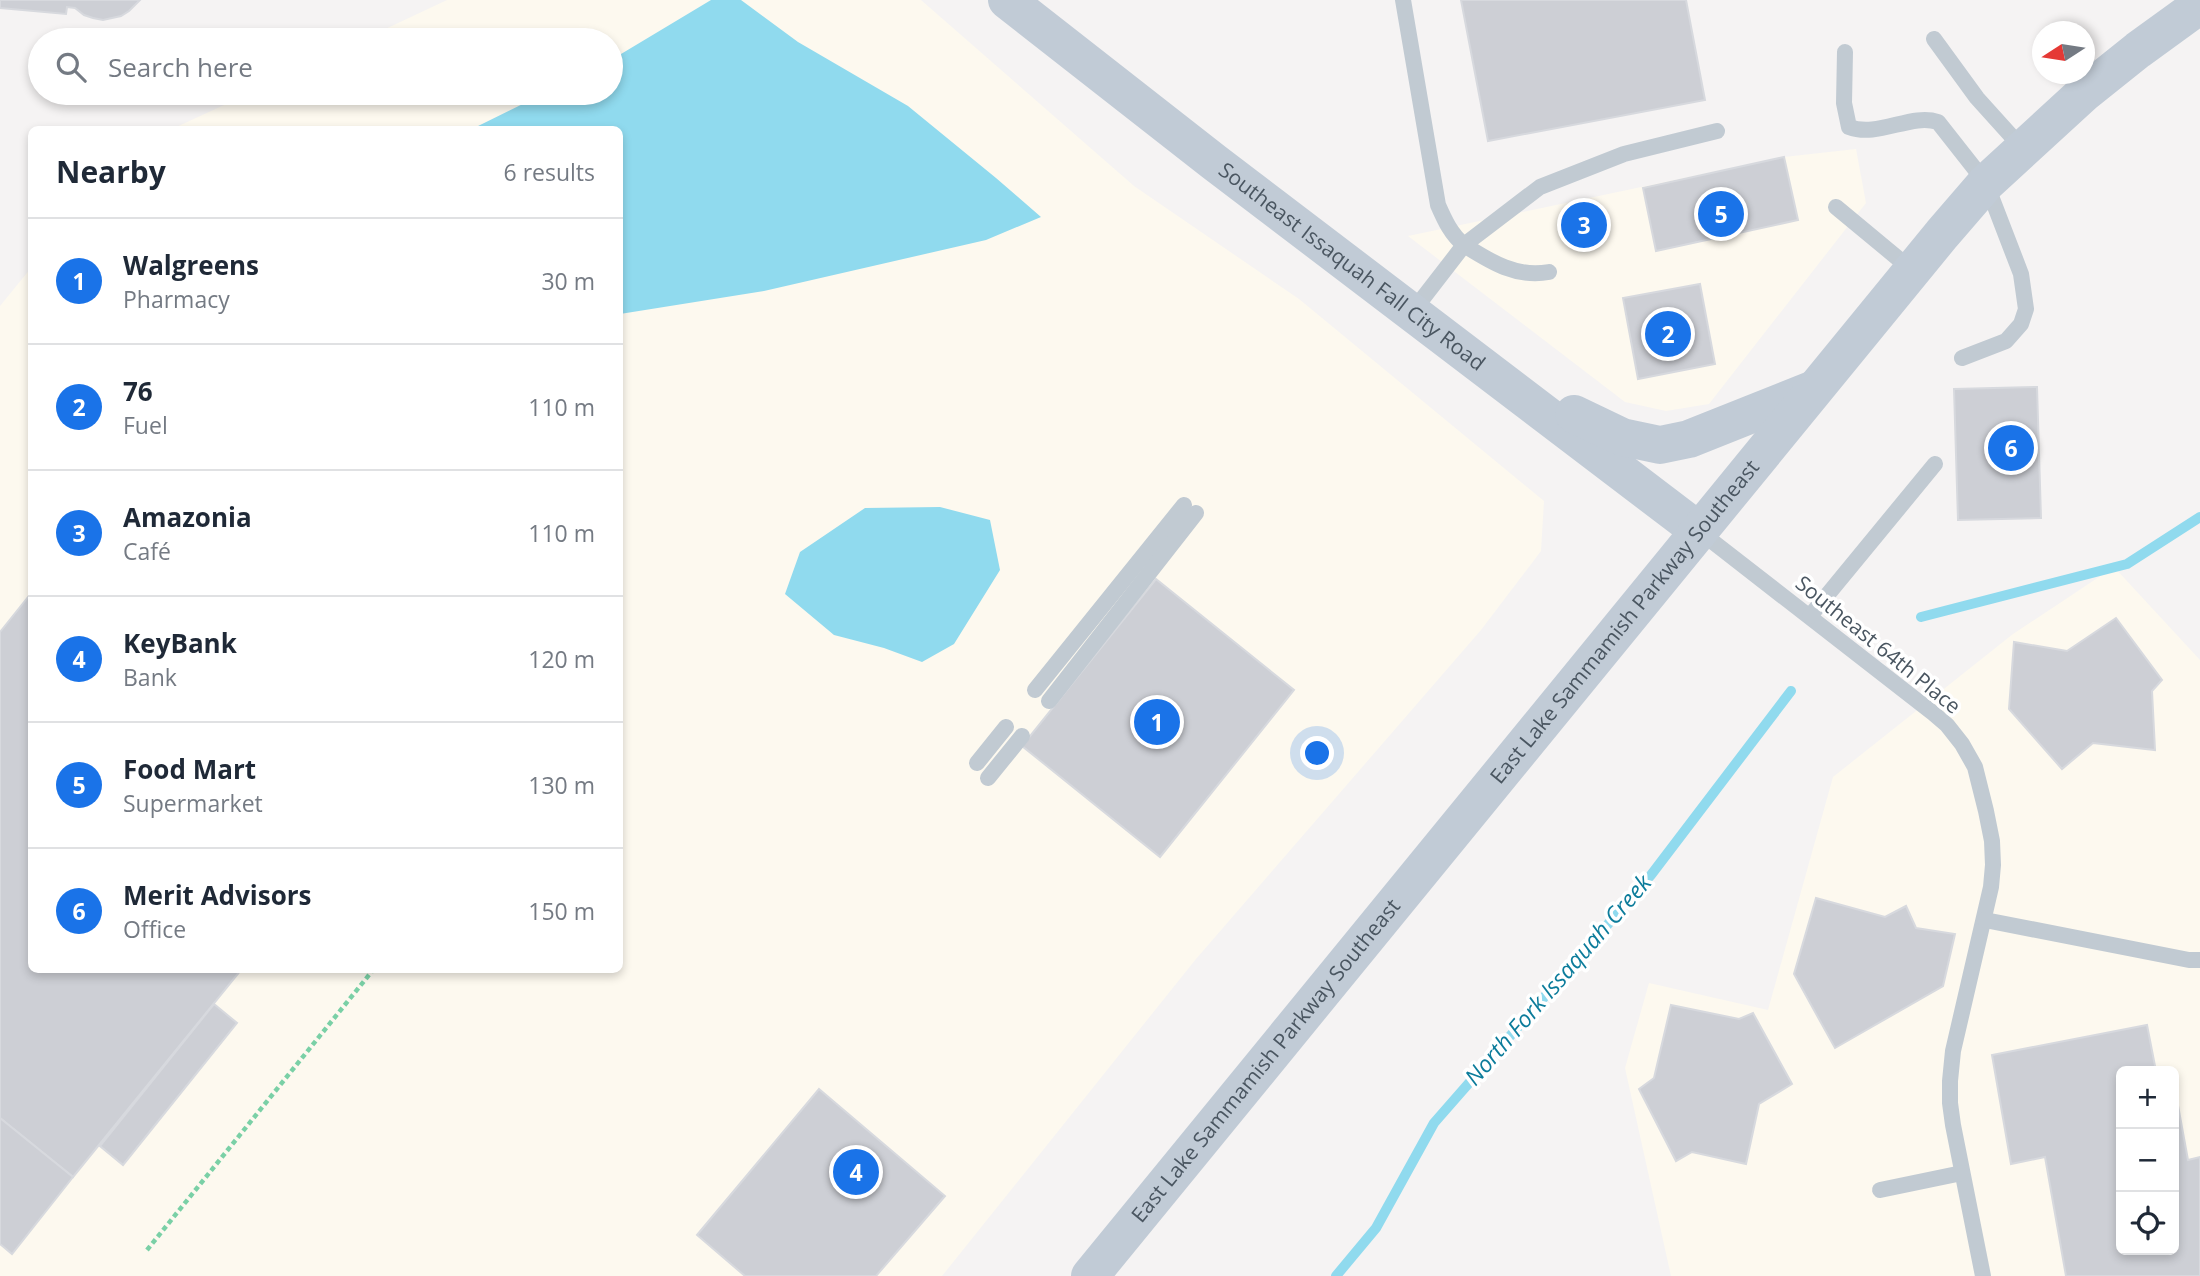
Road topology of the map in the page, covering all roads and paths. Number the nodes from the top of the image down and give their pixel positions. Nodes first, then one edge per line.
1 (1007, 0) edge
2 (1403, 0) edge
3 (2200, 5) edge
4 (1934, 39) dead end
5 (1845, 52) dead end
6 (1717, 131) dead end
7 (2023, 149) junction
8 (1986, 183) junction
9 (1836, 207) dead end
10 (1464, 245) junction
11 (1912, 271) junction
12 (1549, 272) dead end
13 (1413, 312) junction
14 (1962, 358) dead end
15 (1500, 377) junction
16 (1816, 388) junction
17 (1935, 464) dead end
18 (1699, 531) junction
19 (1810, 616) junction
20 (1035, 690) dead end
21 (1049, 701) dead end
22 (1006, 727) dead end
23 (1022, 736) dead end
24 (977, 763) dead end
25 (988, 778) dead end
26 (1985, 920) junction
27 (2200, 960) edge
28 (371, 973) edge
29 (1962, 1173) junction
30 (1880, 1190) dead end
31 (147, 1250) dead end
32 (1090, 1276) edge
33 (1983, 1276) edge

1 - 13 main road, Southeast Issaquah Fall City Road
2 - 10 lane
3 - 7 main road, East Lake Sammamish Parkway Southeast
4 - 7 lane
5 - 8 lane
6 - 10 lane
7 - 8 main road, East Lake Sammamish Parkway Southeast
8 - 11 main road, East Lake Sammamish Parkway Southeast
8 - 14 lane
9 - 11 lane
10 - 12 lane
10 - 13 lane
11 - 16 main road, East Lake Sammamish Parkway Southeast
13 - 15 main road, Southeast Issaquah Fall City Road
15 - 16 main road
15 - 18 main road, Southeast Issaquah Fall City Road
16 - 18 main road, East Lake Sammamish Parkway Southeast
17 - 19 lane
18 - 19 lane, Southeast 64th Place
18 - 32 main road, East Lake Sammamish Parkway Southeast
19 - 26 lane, Southeast 64th Place
20 - 21 lane
22 - 24 lane
23 - 25 lane
26 - 27 lane
26 - 29 lane, Southeast 64th Place
28 - 31 path
29 - 30 lane
29 - 33 lane, Southeast 64th Place

